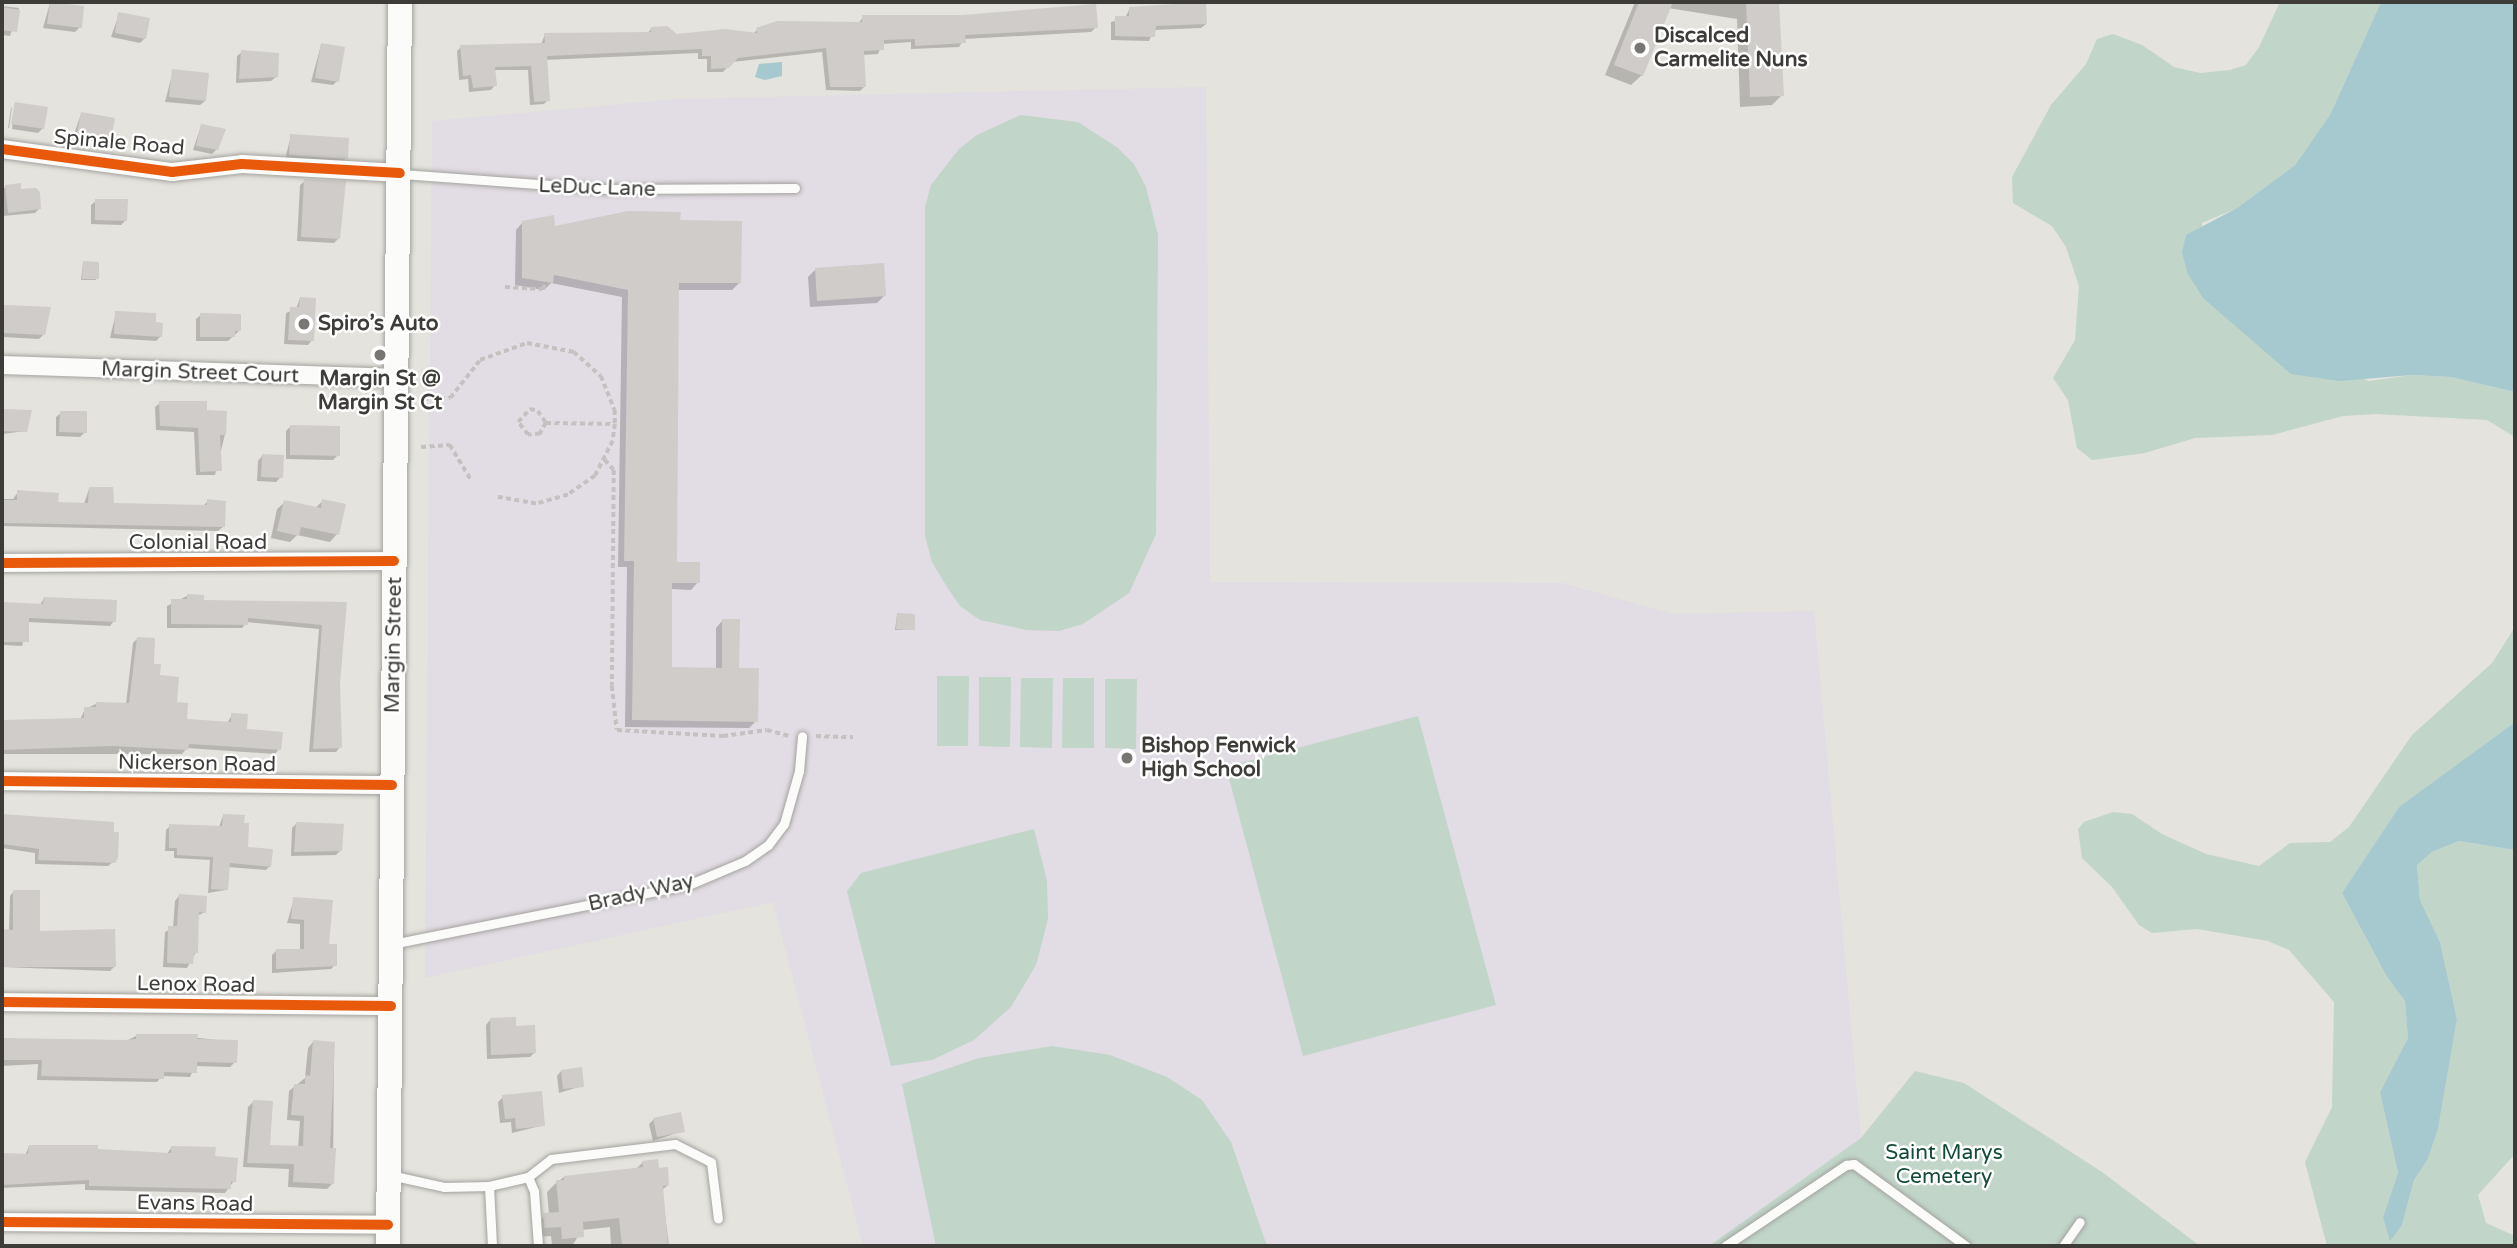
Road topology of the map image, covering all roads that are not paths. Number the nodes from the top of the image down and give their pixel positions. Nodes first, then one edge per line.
1 (400, 2) edge
2 (2, 149) edge
3 (400, 173) junction
4 (795, 188) dead end
5 (3, 365) edge
6 (397, 378) junction
7 (394, 561) junction
8 (2, 563) edge
9 (802, 736) road end
10 (2, 781) edge
11 (393, 785) junction
12 (392, 944) junction
13 (2, 1002) edge
14 (391, 1006) junction
15 (389, 1174) junction
16 (528, 1177) junction
17 (489, 1186) junction
18 (718, 1219) dead end
19 (2, 1222) edge
20 (2080, 1222) dead end
21 (388, 1236) edge
22 (492, 1246) edge
23 (538, 1246) edge
24 (1725, 1246) edge
25 (1966, 1246) edge
26 (2063, 1246) edge

1 - 3 main road, Margin Street
2 - 3 street, Spinale Road
3 - 4 lane, LeDuc Lane
3 - 6 main road, Margin Street
5 - 6 street, Margin Street Court
6 - 7 main road, Margin Street
7 - 8 street, Colonial Road
7 - 11 main road, Margin Street
9 - 12 lane, Brady Way
10 - 11 street, Nickerson Road
11 - 12 main road, Margin Street
12 - 14 main road, Margin Street
13 - 14 street, Lenox Road
14 - 15 main road, Margin Street
15 - 17 lane
15 - 21 main road, Margin Street
16 - 17 lane
16 - 18 lane
16 - 23 lane
17 - 22 lane
19 - 21 street, Evans Road
20 - 26 lane
24 - 25 lane

